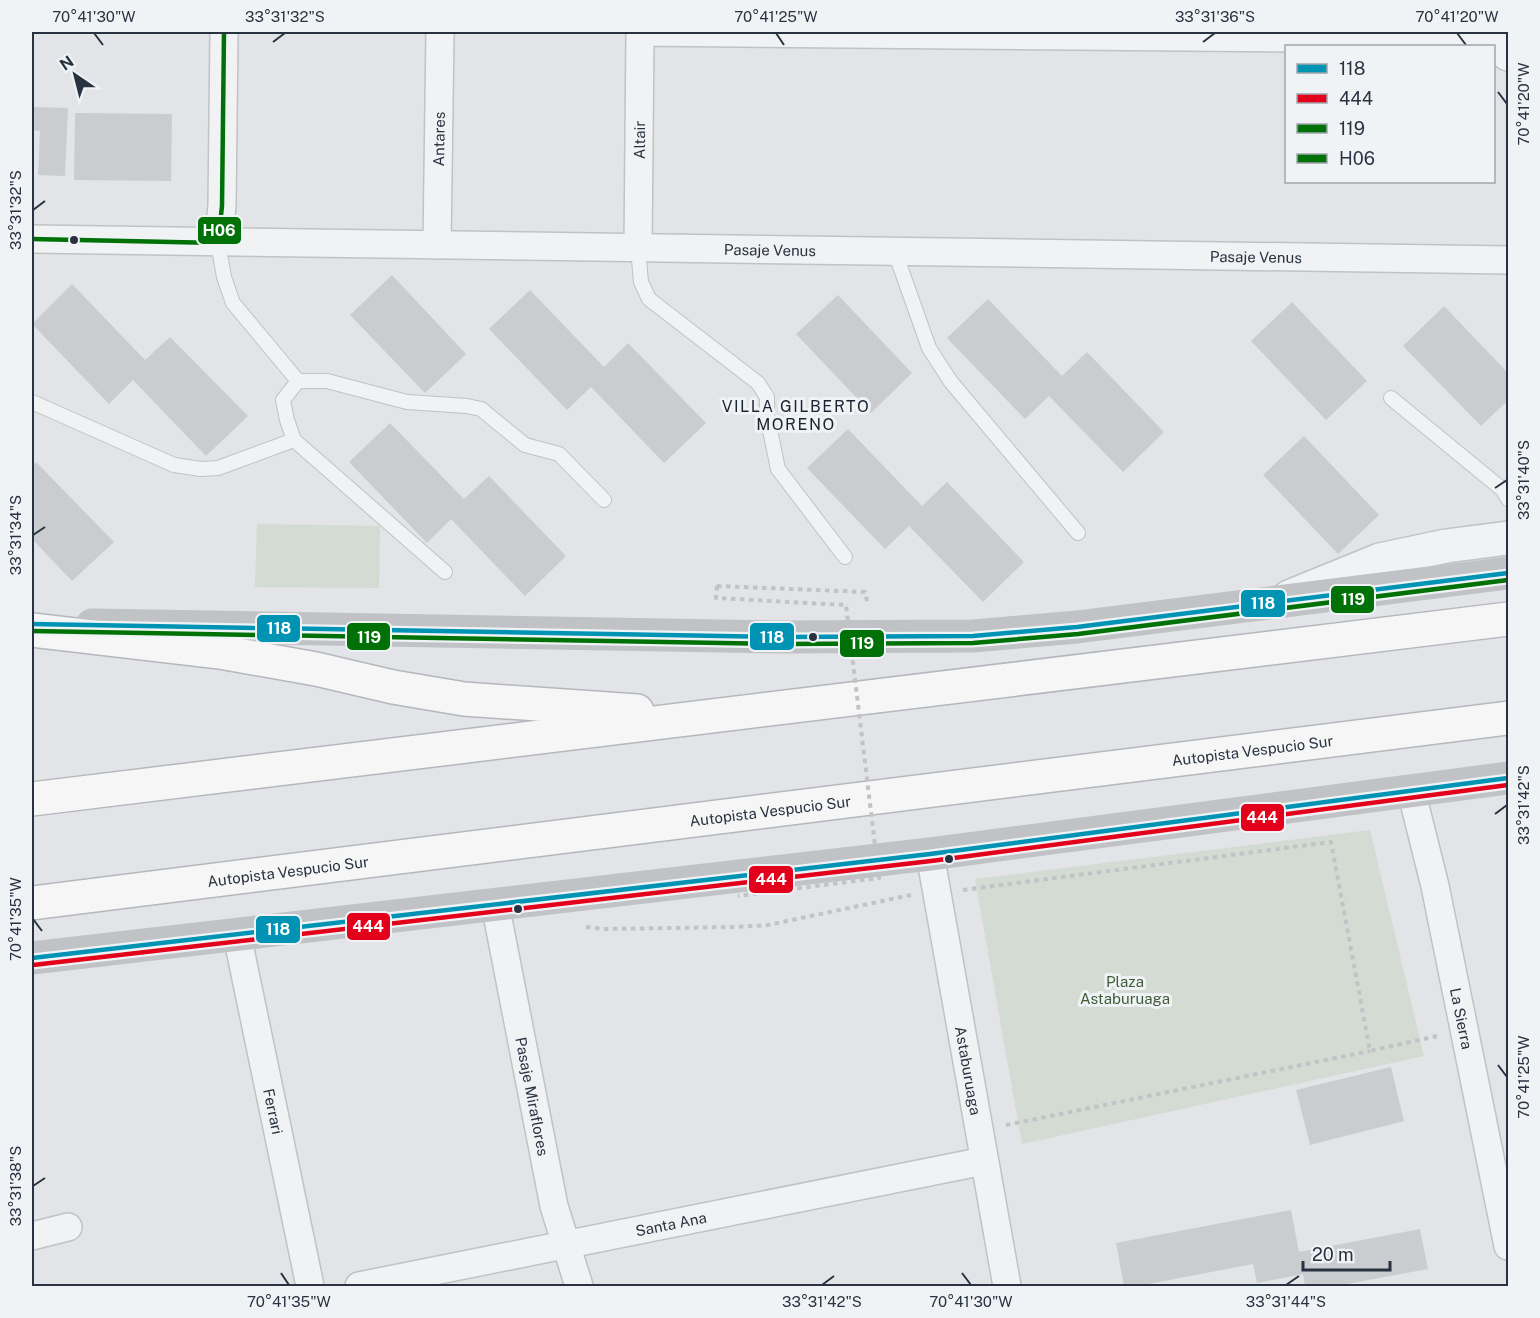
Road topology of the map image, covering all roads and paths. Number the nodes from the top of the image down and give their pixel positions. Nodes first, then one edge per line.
1 (224, 32) edge
2 (440, 32) edge
3 (640, 32) edge
4 (1492, 39) edge
5 (32, 239) edge
6 (218, 243) junction
7 (436, 245) junction
8 (638, 248) junction
9 (895, 252) junction
10 (1509, 260) edge
11 (298, 381) junction
12 (1390, 398) dead end
13 (32, 402) edge
14 (294, 440) junction
15 (1509, 499) edge
16 (604, 500) dead end
17 (1078, 533) dead end
18 (1509, 538) edge
19 (845, 557) dead end
20 (444, 572) dead end
21 (1509, 573) edge
22 (851, 592) dead end
23 (1277, 602) junction
24 (1509, 619) edge
25 (32, 624) edge
26 (32, 630) edge
27 (722, 716) junction
28 (1509, 718) edge
29 (1509, 778) edge
30 (1411, 790) junction
31 (32, 799) edge
32 (930, 854) junction
33 (936, 891) junction
34 (738, 896) dead end
35 (565, 897) junction
36 (32, 903) edge
37 (495, 904) junction
38 (237, 935) junction
39 (32, 958) edge
40 (1464, 1030) junction
41 (1370, 1051) junction
42 (979, 1131) junction
43 (984, 1161) junction
44 (68, 1227) dead end
45 (32, 1236) edge
46 (567, 1245) junction
47 (1509, 1246) edge
48 (310, 1287) edge
49 (359, 1287) edge
50 (579, 1287) edge
51 (1007, 1287) edge

1 - 6 street
2 - 7 street, Antares
3 - 4 street
3 - 8 street, Altair
5 - 6 street, Pasaje Venus
6 - 7 street, Pasaje Venus
6 - 11 lane
7 - 8 street, Pasaje Venus
8 - 9 street, Pasaje Venus
8 - 19 lane
9 - 10 street, Pasaje Venus
9 - 17 lane
11 - 14 lane
11 - 16 lane
12 - 15 lane
13 - 14 lane
14 - 20 lane
18 - 23 street
21 - 23 main road
22 - 34 path, bridge
23 - 25 main road
24 - 27 highway
26 - 27 highway
27 - 31 highway
28 - 36 highway, Autopista Vespucio Sur
29 - 30 main road
30 - 32 main road
30 - 40 street, La Sierra
32 - 33 street, Astaburuaga
32 - 35 main road
33 - 35 path
33 - 41 path
33 - 42 street, Astaburuaga
35 - 37 main road
37 - 38 main road
37 - 46 street, Pasaje Miraflores
38 - 39 main road
38 - 48 street, Ferrari
40 - 41 path
40 - 47 street, La Sierra
41 - 42 path
42 - 43 street, Astaburuaga
43 - 46 street, Santa Ana
43 - 51 street, Astaburuaga
44 - 45 street
46 - 49 street, Santa Ana
46 - 50 street, Pasaje Miraflores

